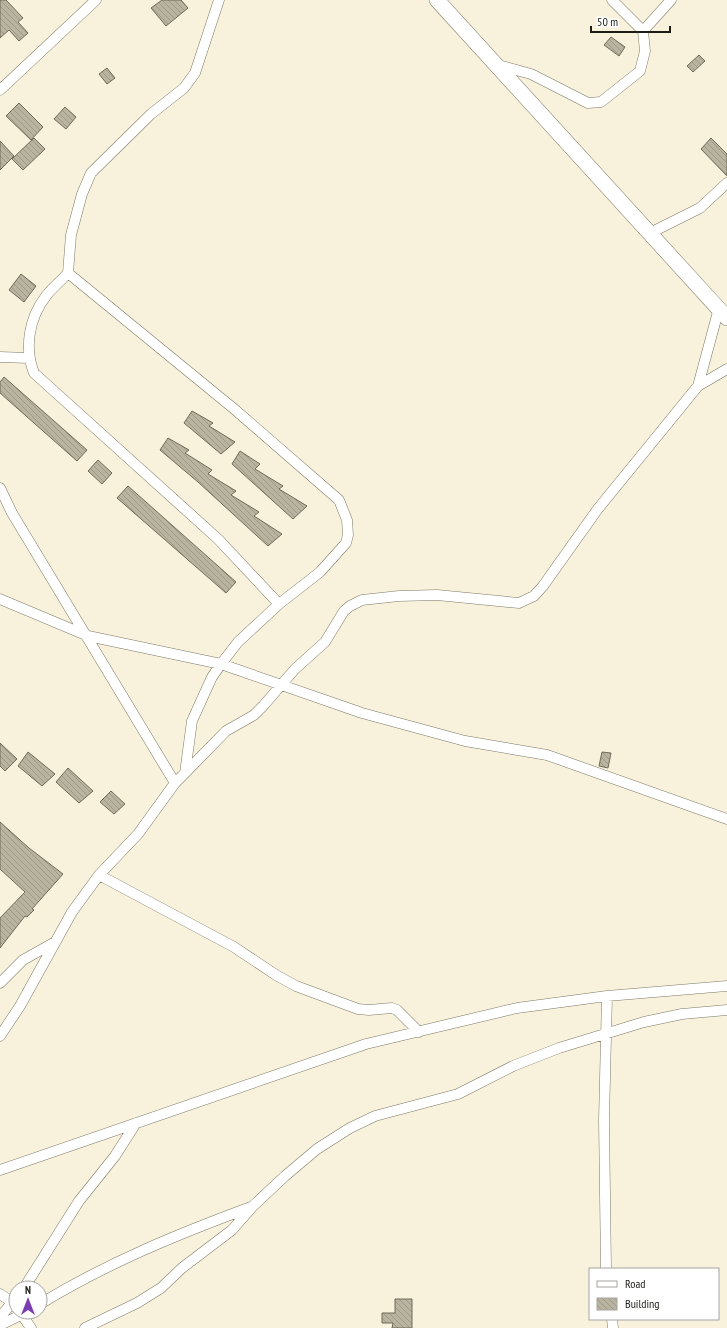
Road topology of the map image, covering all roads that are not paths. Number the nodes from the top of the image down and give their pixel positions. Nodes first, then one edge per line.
1 (96, 0) edge
2 (219, 0) edge
3 (437, 0) edge
4 (612, 0) edge
5 (671, 0) edge
6 (643, 31) junction
7 (498, 65) junction
8 (0, 90) edge
9 (726, 186) edge
10 (650, 233) junction
11 (68, 273) junction
12 (723, 313) edge
13 (0, 357) edge
14 (29, 358) junction
15 (727, 369) edge
16 (698, 386) junction
17 (0, 488) edge
18 (0, 599) edge
19 (0, 604) edge
20 (279, 604) junction
21 (23, 609) junction
22 (88, 636) junction
23 (221, 664) junction
24 (281, 685) junction
25 (185, 773) junction
26 (175, 783) junction
27 (727, 819) edge
28 (99, 875) junction
29 (54, 942) junction
30 (0, 981) edge
31 (727, 986) edge
32 (607, 996) junction
33 (727, 1010) edge
34 (418, 1032) junction
35 (607, 1035) junction
36 (0, 1036) edge
37 (136, 1123) junction
38 (0, 1170) edge
39 (253, 1206) junction
40 (606, 1268) edge
41 (29, 1280) edge
42 (48, 1299) edge
43 (8, 1318) edge
44 (0, 1326) edge
45 (85, 1328) edge

1 - 8 street
2 - 11 street
3 - 7 main road
4 - 6 street
5 - 6 street
6 - 7 street
7 - 10 main road
9 - 10 street
10 - 12 main road
11 - 14 street
11 - 20 street
12 - 16 street
13 - 14 street
14 - 20 street
15 - 16 street
16 - 24 street
17 - 22 street
18 - 21 street
19 - 21 street
20 - 23 street
21 - 22 street
22 - 23 street
22 - 26 street
23 - 24 street
23 - 25 street
24 - 25 street
24 - 27 street
25 - 26 street
26 - 28 street
28 - 29 street
28 - 34 street
29 - 30 street
29 - 36 street
31 - 32 street
32 - 34 street
32 - 35 street
33 - 35 street
34 - 37 street
35 - 39 street
35 - 40 street
37 - 38 street
37 - 41 street
39 - 42 street
39 - 45 street
43 - 44 street

